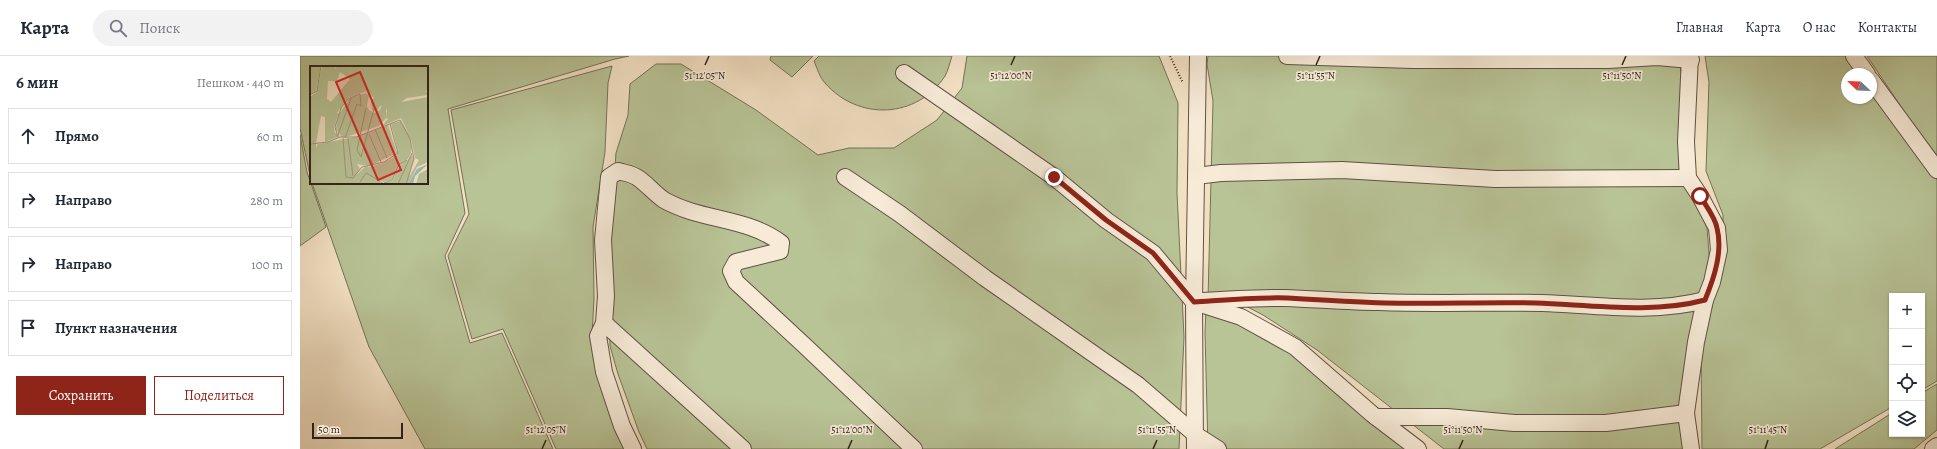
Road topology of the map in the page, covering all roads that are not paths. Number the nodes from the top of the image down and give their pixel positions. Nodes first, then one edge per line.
1 (1198, 56) edge
2 (1288, 56) edge
3 (1854, 56) edge
4 (1690, 58) edge
5 (1863, 68) edge
6 (904, 73) dead end
7 (1877, 88) edge
8 (1937, 170) edge
9 (1196, 176) junction
10 (845, 177) dead end
11 (1688, 178) junction
12 (1705, 300) junction
13 (1194, 302) junction
14 (604, 322) junction
15 (1686, 413) junction
16 (1376, 417) junction
17 (1195, 442) edge
18 (1937, 446) edge
19 (633, 449) edge
20 (743, 449) edge
21 (914, 449) edge
22 (1218, 449) edge
23 (1418, 449) edge
24 (1692, 449) edge
25 (1933, 449) edge

1 - 9 street
2 - 4 street
3 - 5 street
4 - 11 street
6 - 13 street
7 - 8 street
9 - 11 street
9 - 13 street
10 - 17 street
11 - 12 street
12 - 13 street
12 - 15 street
13 - 16 street
13 - 17 street
14 - 19 street
14 - 20 street
14 - 21 street
15 - 16 street
15 - 24 street
16 - 23 street
17 - 22 street
18 - 25 street

